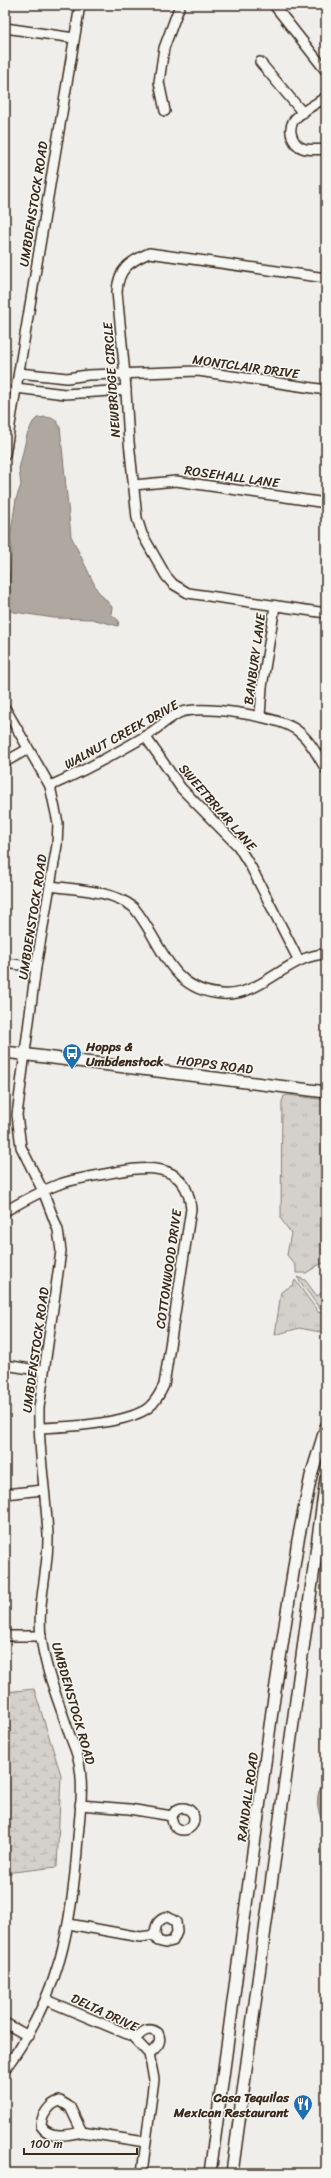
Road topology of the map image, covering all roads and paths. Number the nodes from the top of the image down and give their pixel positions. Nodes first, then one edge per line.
1 (80, 5) edge
2 (180, 5) edge
3 (274, 5) edge
4 (5, 28) edge
5 (74, 38) junction
6 (260, 62) dead end
7 (326, 71) edge
8 (326, 97) edge
9 (165, 112) dead end
10 (303, 113) junction
11 (326, 150) edge
12 (326, 278) edge
13 (18, 373) junction
14 (125, 375) junction
15 (16, 388) junction
16 (126, 390) junction
17 (326, 390) edge
18 (5, 455) edge
19 (134, 485) junction
20 (326, 503) edge
21 (275, 606) junction
22 (326, 613) edge
23 (5, 708) edge
24 (260, 716) junction
25 (146, 736) junction
26 (28, 749) junction
27 (5, 762) edge
28 (324, 764) edge
29 (50, 786) junction
30 (51, 886) junction
31 (326, 954) edge
32 (299, 961) junction
33 (5, 963) edge
34 (36, 967) junction
35 (5, 1052) edge
36 (26, 1054) junction
37 (326, 1092) edge
38 (43, 1191) junction
39 (5, 1211) edge
40 (5, 1365) edge
41 (44, 1371) junction
42 (326, 1427) edge
43 (38, 1428) junction
44 (326, 1479) edge
45 (43, 1490) junction
46 (5, 1494) edge
47 (5, 1636) edge
48 (41, 1636) junction
49 (80, 1805) junction
50 (172, 1816) dead end
51 (69, 1924) junction
52 (155, 1935) dead end
53 (46, 2000) junction
54 (5, 2023) edge
55 (28, 2036) junction
56 (135, 2039) junction
57 (149, 2054) junction
58 (5, 2069) edge
59 (82, 2132) junction
60 (146, 2142) junction
61 (142, 2173) edge
62 (210, 2173) edge
63 (232, 2173) edge

1 - 5 street, UMBDENSTOCK ROAD
2 - 9 street
3 - 7 street
4 - 5 street
5 - 13 street, UMBDENSTOCK ROAD
6 - 10 street
8 - 10 street
10 - 11 street
12 - 14 street, NEWBRIDGE CIRCLE
13 - 14 street, MONTCLAIR DRIVE
13 - 15 street, UMBDENSTOCK ROAD
14 - 16 street, NEWBRIDGE CIRCLE
14 - 17 street, MONTCLAIR DRIVE
15 - 16 street
15 - 18 street, UMBDENSTOCK ROAD
16 - 19 street, NEWBRIDGE CIRCLE
19 - 20 street, ROSEHALL LANE
19 - 21 street, NEWBRIDGE CIRCLE
21 - 22 street, NEWBRIDGE CIRCLE
21 - 24 street, BANBURY LANE
23 - 26 street, UMBDENSTOCK ROAD
24 - 25 street, WALNUT CREEK DRIVE
24 - 28 street, WALNUT CREEK DRIVE
25 - 29 street, WALNUT CREEK DRIVE
25 - 32 street, SWEETBRIAR LANE
26 - 27 street
26 - 29 street, UMBDENSTOCK ROAD
29 - 30 street, UMBDENSTOCK ROAD
30 - 32 street
30 - 34 street, UMBDENSTOCK ROAD
31 - 32 street
33 - 34 street
34 - 36 street, UMBDENSTOCK ROAD
35 - 36 main road, HOPPS ROAD
36 - 37 main road, HOPPS ROAD
36 - 38 street, UMBDENSTOCK ROAD
38 - 39 street, COTTONWOOD DRIVE
38 - 41 street, UMBDENSTOCK ROAD
38 - 43 street, COTTONWOOD DRIVE
40 - 41 street
41 - 43 street, UMBDENSTOCK ROAD
42 - 62 main road, RANDALL ROAD
43 - 45 street, UMBDENSTOCK ROAD
44 - 63 main road
45 - 46 street
45 - 48 street, UMBDENSTOCK ROAD
47 - 48 street
48 - 49 street, UMBDENSTOCK ROAD
49 - 50 street
49 - 51 street, UMBDENSTOCK ROAD
51 - 52 street
51 - 53 street, UMBDENSTOCK ROAD
53 - 55 street, UMBDENSTOCK ROAD
53 - 56 street, DELTA DRIVE
54 - 55 street
55 - 58 street, UMBDENSTOCK ROAD
56 - 57 street, DELTA DRIVE
56 - 57 street
57 - 60 street
59 - 59 street
59 - 60 street
60 - 61 street

